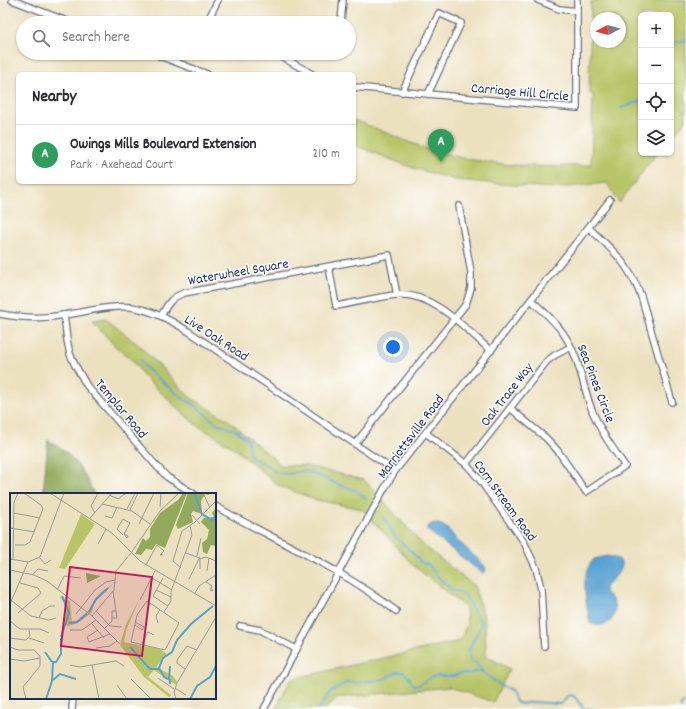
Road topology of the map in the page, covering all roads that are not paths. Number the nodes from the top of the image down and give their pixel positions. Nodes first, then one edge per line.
1 (12, 0) edge
2 (218, 0) edge
3 (343, 0) edge
4 (538, 0) edge
5 (577, 0) edge
6 (577, 11) junction
7 (54, 16) edge
8 (210, 16) edge
9 (341, 16) edge
10 (170, 60) edge
11 (287, 60) edge
12 (202, 72) edge
13 (308, 72) edge
14 (356, 87) edge
15 (402, 92) junction
16 (428, 94) junction
17 (610, 200) dead end
18 (459, 206) dead end
19 (588, 228) junction
20 (329, 267) junction
21 (397, 295) junction
22 (531, 300) junction
23 (0, 314) edge
24 (64, 315) junction
25 (160, 316) junction
26 (454, 319) junction
27 (571, 347) junction
28 (491, 350) junction
29 (672, 402) dead end
30 (510, 408) junction
31 (426, 433) junction
32 (354, 444) junction
33 (466, 464) junction
34 (395, 471) junction
35 (192, 493) edge
36 (216, 508) edge
37 (339, 572) junction
38 (396, 611) dead end
39 (240, 626) dead end
40 (544, 646) dead end
41 (296, 649) junction
42 (73, 699) edge
43 (72, 709) edge
44 (264, 709) edge

1 - 7 street
2 - 8 street
3 - 9 street
4 - 6 street
5 - 6 street, Carriage Hill Circle
6 - 16 street, Carriage Hill Circle
10 - 12 street
11 - 13 street
14 - 15 street, Carriage Hill Circle
15 - 16 street, Carriage Hill Circle
15 - 16 street
17 - 19 street, Marriottsville Road
18 - 26 street
19 - 22 street, Marriottsville Road
19 - 29 street
20 - 21 street
20 - 21 street, Waterwheel Square
20 - 25 street, Waterwheel Square
21 - 26 street
22 - 27 street, Sea Pines Circle
22 - 28 street, Marriottsville Road
23 - 24 street, Live Oak Road
24 - 25 street, Live Oak Road
24 - 35 street, Templar Road
25 - 32 street, Live Oak Road
26 - 28 street
26 - 32 street
27 - 30 street, Oak Trace Way
27 - 30 street, Sea Pines Circle
28 - 31 street, Marriottsville Road
30 - 33 street, Oak Trace Way
31 - 33 street, Corn Stream Road
31 - 34 street, Marriottsville Road
32 - 34 street, Live Oak Road
33 - 40 street, Corn Stream Road
34 - 37 street, Marriottsville Road
36 - 37 street
37 - 38 street
37 - 41 street, Marriottsville Road
39 - 41 street
41 - 44 street, Marriottsville Road
42 - 43 street

